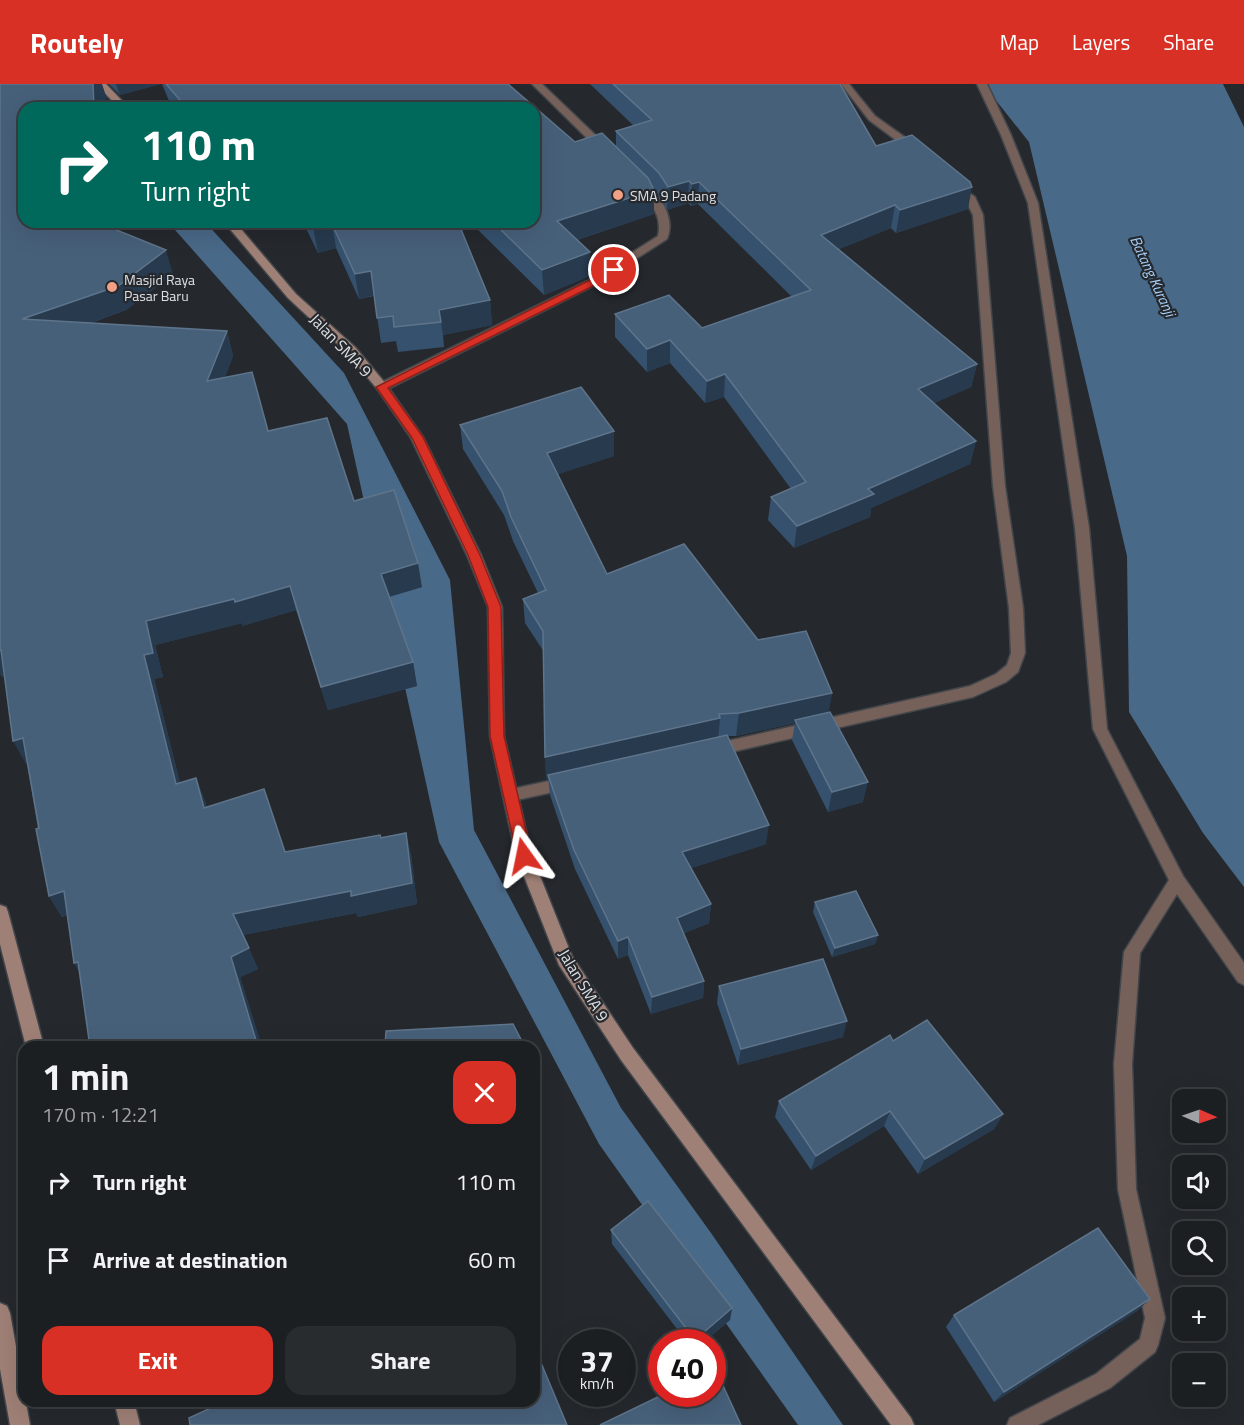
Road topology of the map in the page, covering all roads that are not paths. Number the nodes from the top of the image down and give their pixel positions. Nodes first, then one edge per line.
1 (101, 84) edge
2 (537, 84) edge
3 (982, 84) edge
4 (845, 85) edge
5 (118, 102) edge
6 (611, 157) edge
7 (923, 158) edge
8 (628, 173) edge
9 (939, 176) edge
10 (234, 228) edge
11 (382, 387) junction
12 (701, 753) edge
13 (578, 780) edge
14 (512, 795) junction
15 (1177, 881) junction
16 (0, 912) edge
17 (1244, 977) edge
18 (33, 1041) edge
19 (0, 1313) edge
20 (126, 1407) edge
21 (20, 1425) edge
22 (130, 1425) edge
23 (904, 1425) edge
24 (1017, 1425) edge

1 - 5 street
2 - 6 street
3 - 15 street
4 - 7 street
8 - 11 street
9 - 12 street
10 - 11 street, Jalan SMA 9
11 - 14 street, Jalan SMA 9
13 - 14 street
14 - 23 street, Jalan SMA 9
15 - 17 street
15 - 24 street
16 - 18 street
19 - 21 street
20 - 22 street

